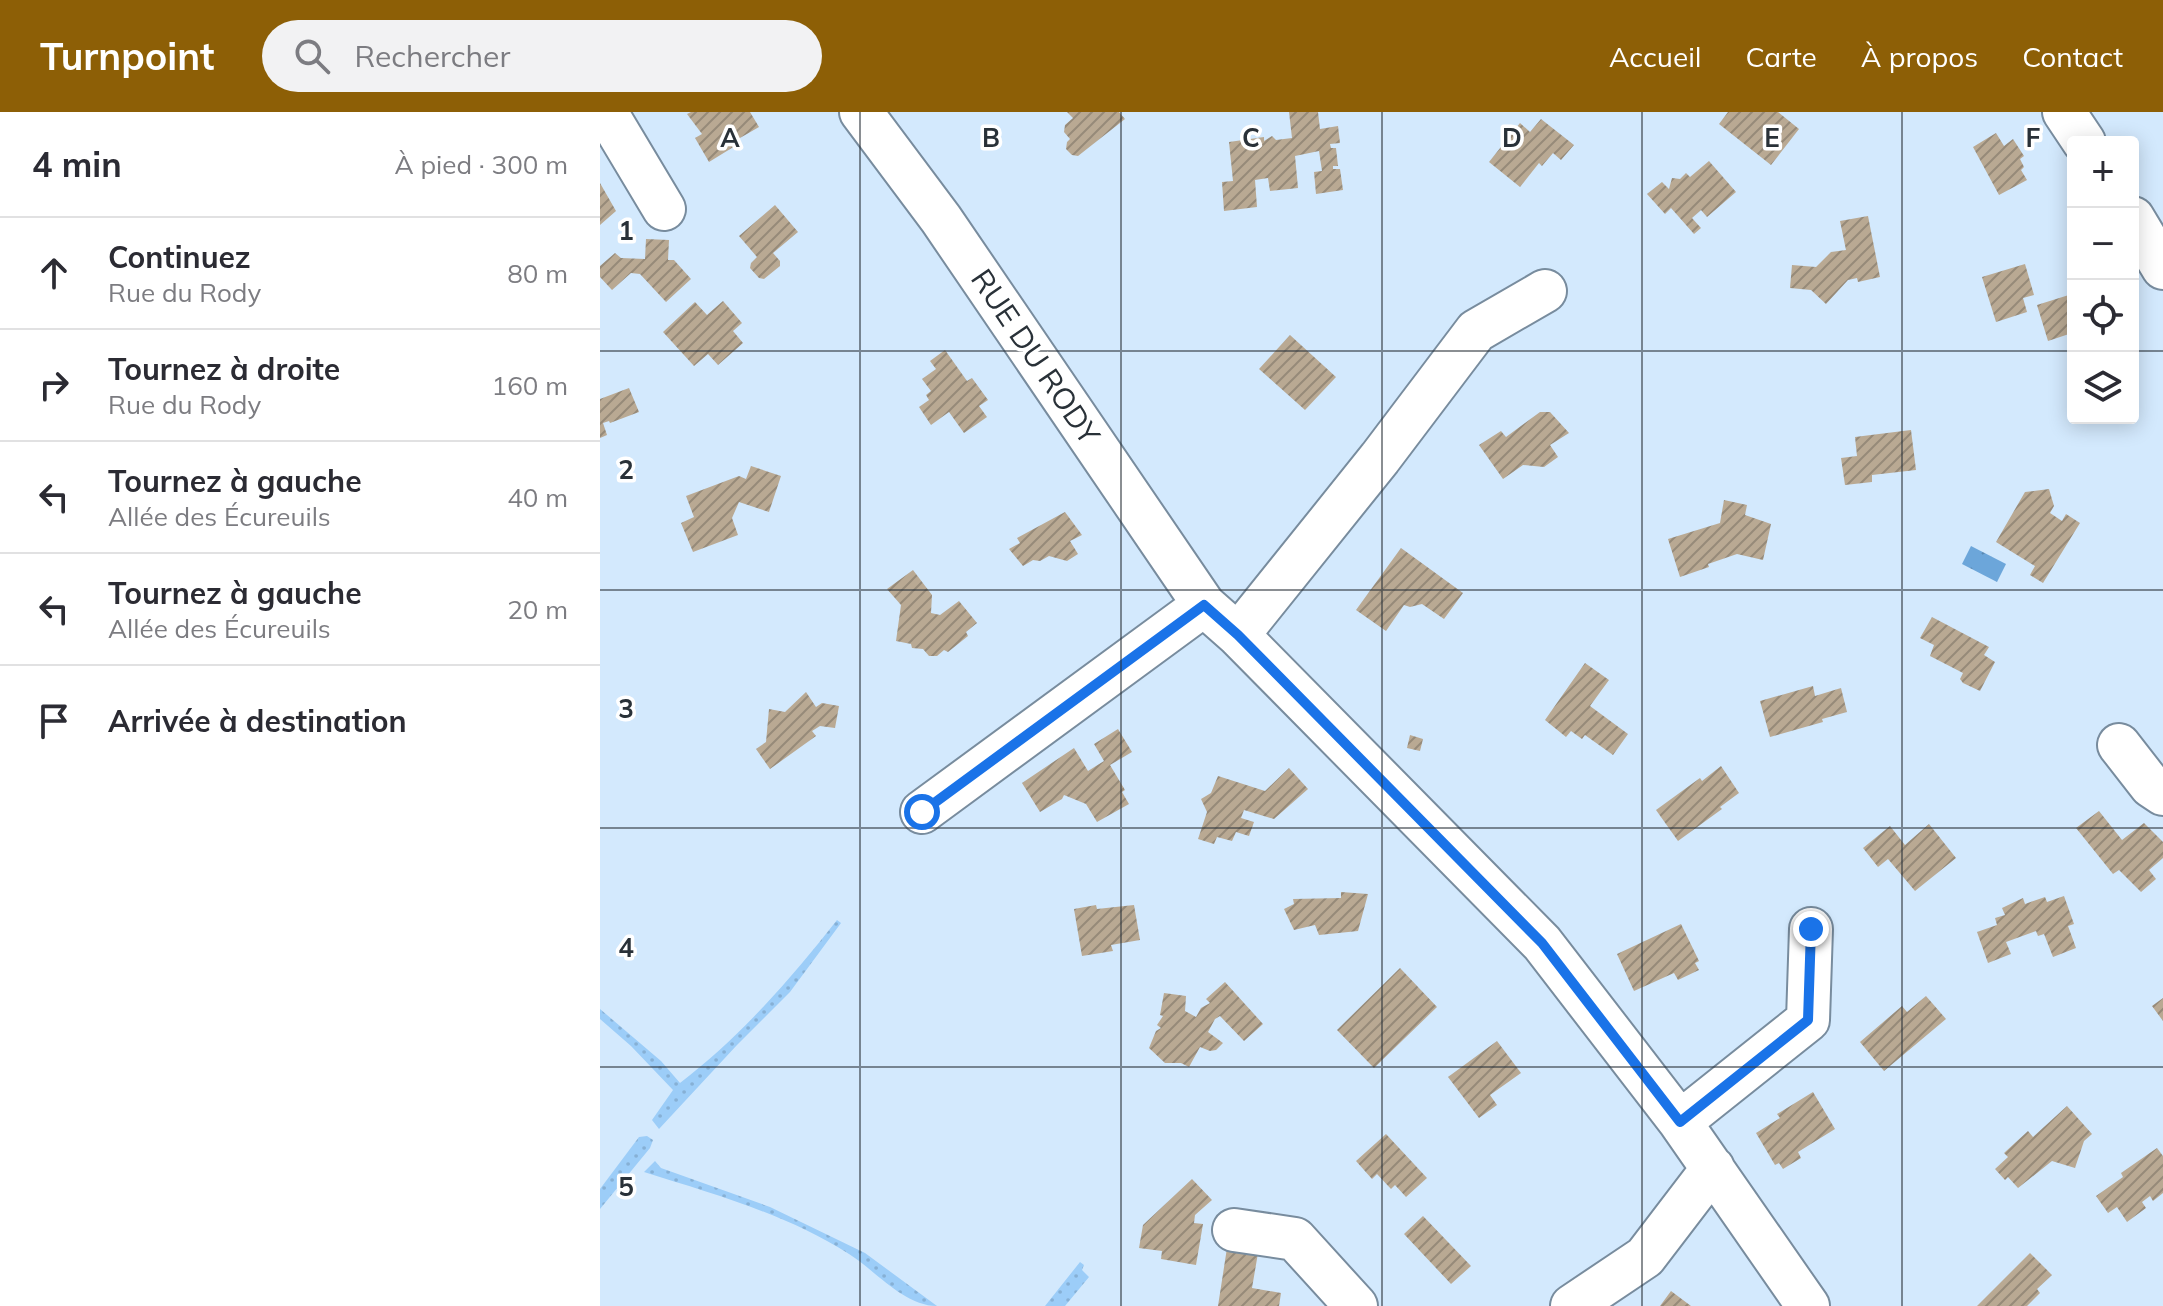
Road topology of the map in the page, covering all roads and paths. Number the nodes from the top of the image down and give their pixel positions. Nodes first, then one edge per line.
1 (606, 112) edge
2 (861, 112) edge
3 (2064, 112) edge
4 (2080, 136) edge
5 (664, 209) dead end
6 (2139, 228) edge
7 (2163, 268) edge
8 (1545, 291) dead end
9 (1204, 605) junction
10 (1238, 635) junction
11 (2119, 745) dead end
12 (2163, 794) edge
13 (922, 812) dead end
14 (1811, 929) dead end
15 (1680, 1122) junction
16 (1713, 1168) junction
17 (1234, 1230) dead end
18 (1356, 1306) edge
19 (1572, 1306) edge
20 (1808, 1306) edge

1 - 5 street
2 - 9 street, RUE DU RODY
3 - 4 street
6 - 7 street
8 - 10 street
9 - 10 street, RUE DU RODY
9 - 13 street
10 - 15 street, RUE DU RODY
11 - 12 street
14 - 15 street
15 - 16 street, RUE DU RODY
16 - 19 street
16 - 20 street, RUE DU RODY
17 - 18 street

